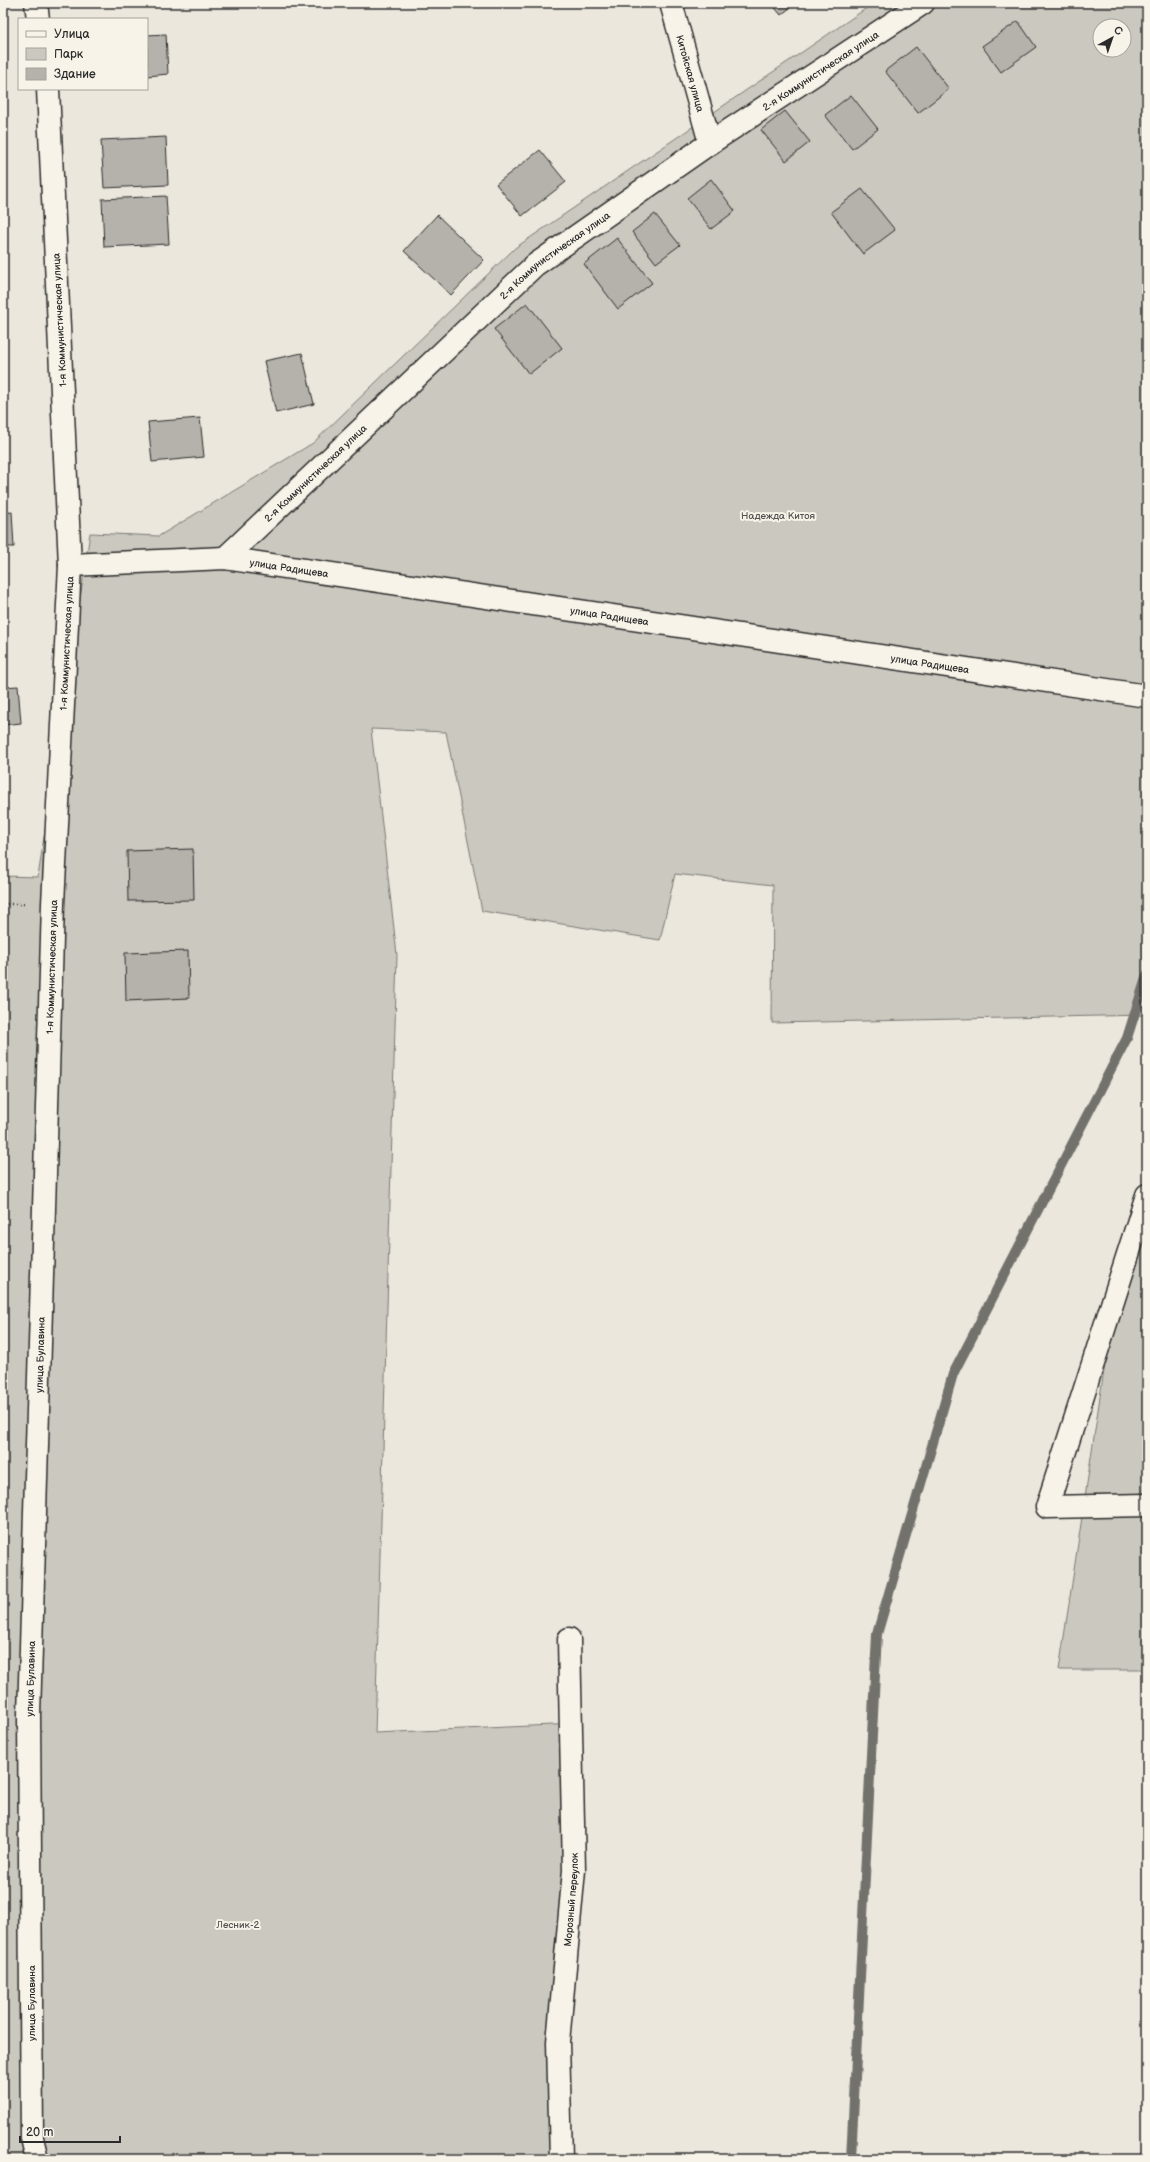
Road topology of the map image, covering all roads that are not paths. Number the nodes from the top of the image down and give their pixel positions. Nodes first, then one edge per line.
1 (36, 3) edge
2 (671, 3) edge
3 (923, 3) edge
4 (38, 18) edge
5 (48, 90) edge
6 (710, 143) junction
7 (225, 558) junction
8 (70, 564) junction
9 (1147, 696) edge
10 (1147, 1195) edge
11 (44, 1199) joint
12 (1147, 1505) edge
13 (569, 1639) dead end
14 (37, 2159) edge
15 (561, 2159) edge

1 - 4 street
2 - 6 street, Китойская улица
3 - 6 street, 2-я Коммунистическая улица
5 - 8 street, 1-я Коммунистическая улица
6 - 7 street, 2-я Коммунистическая улица
7 - 8 street, улица Радищева
7 - 9 street, улица Радищева
8 - 11 street, 1-я Коммунистическая улица
10 - 12 street
11 - 14 street, улица Булавина
13 - 15 street, Морозный переулок

